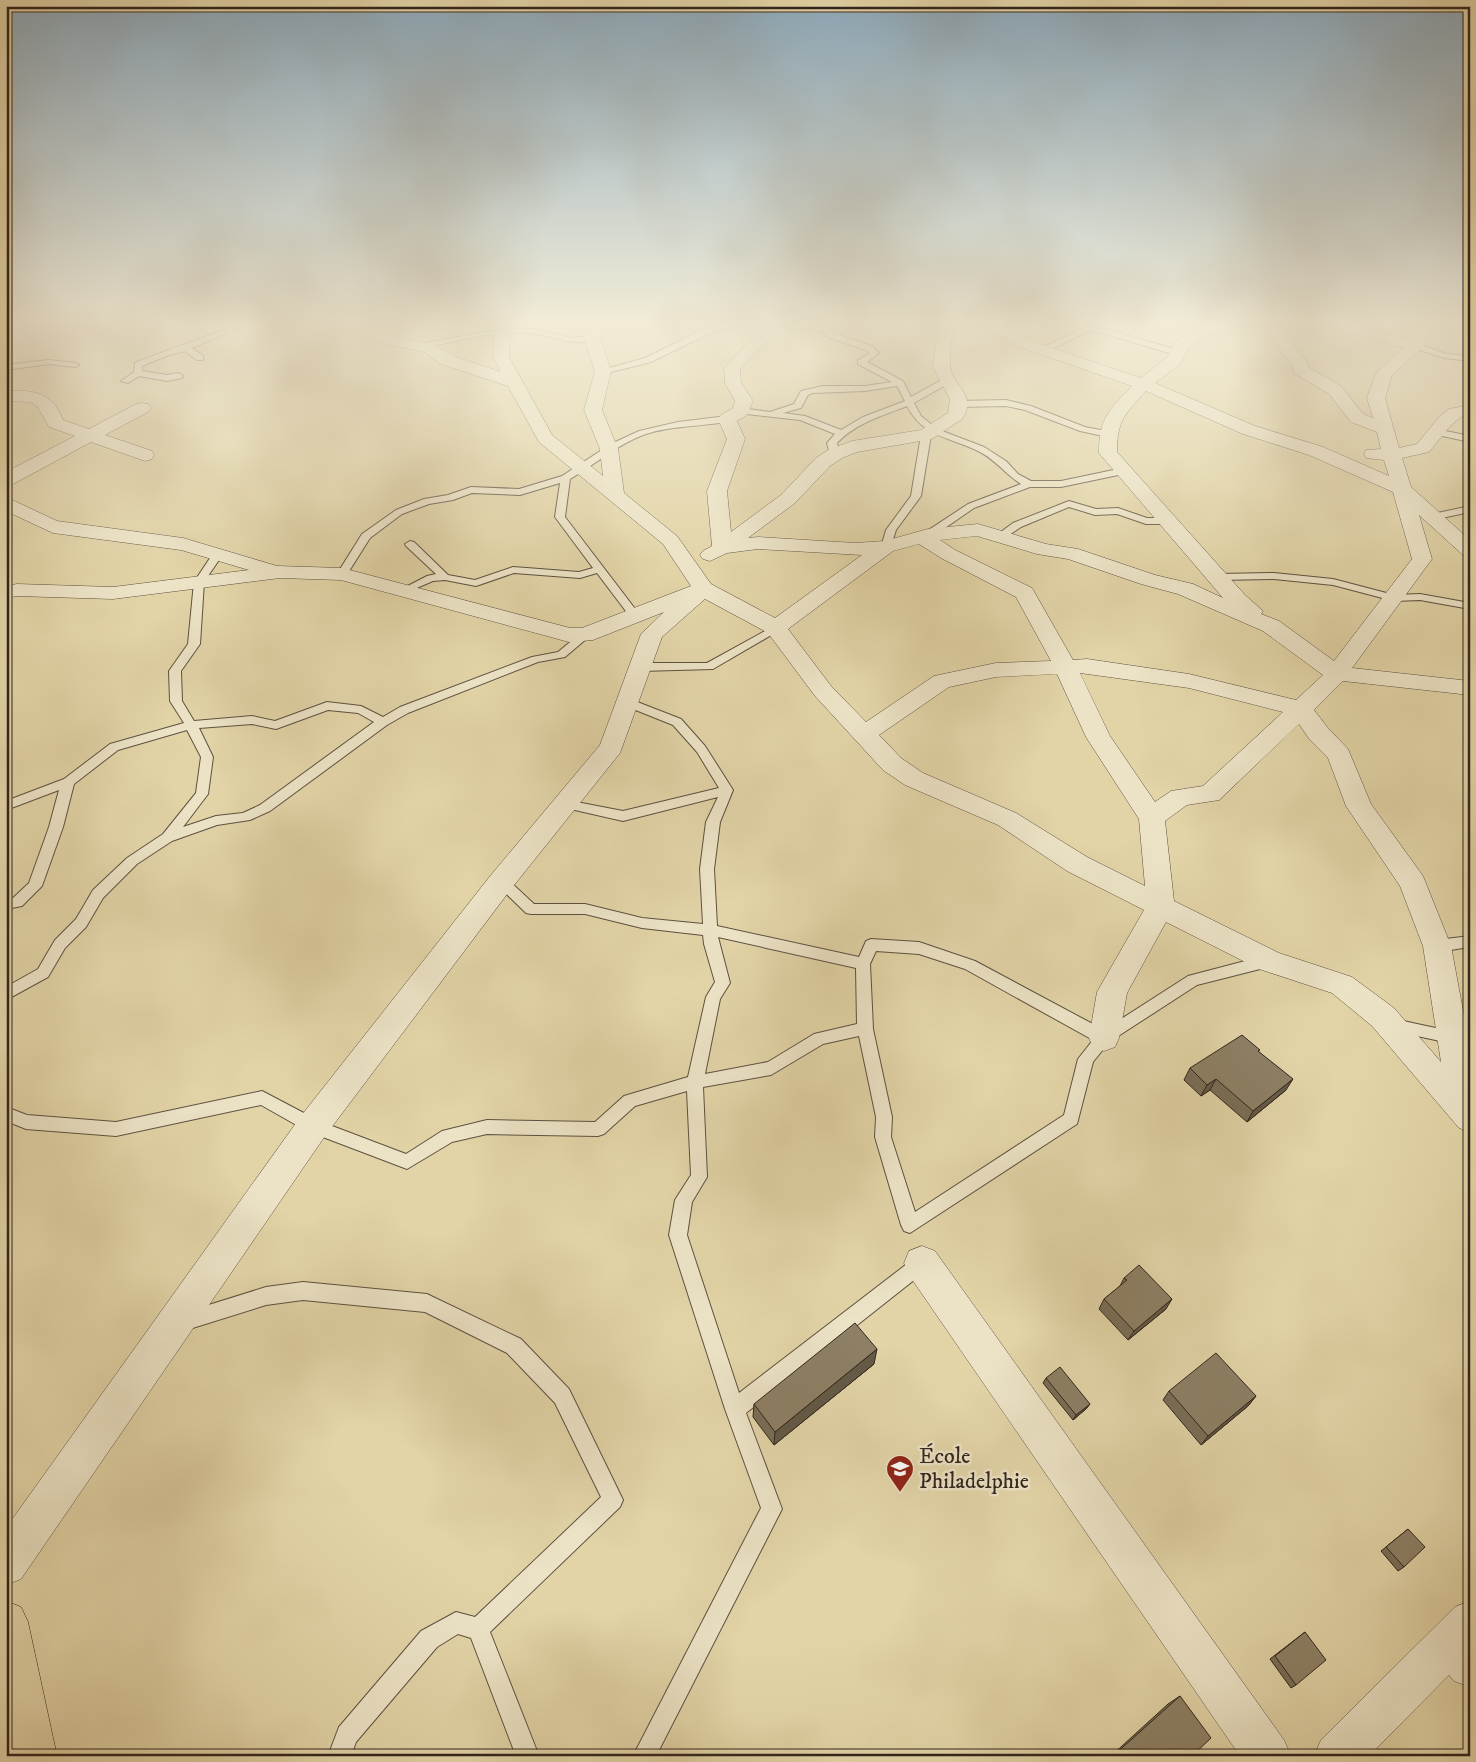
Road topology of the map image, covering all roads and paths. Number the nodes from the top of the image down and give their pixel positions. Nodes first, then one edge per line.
1 (45, 403) edge
2 (527, 403) edge
3 (595, 403) edge
4 (742, 403) edge
5 (799, 403) edge
6 (906, 403) edge
7 (910, 403) edge
8 (995, 403) edge
9 (1007, 403) edge
10 (1125, 403) edge
11 (1187, 403) edge
12 (1345, 403) edge
13 (1377, 403) edge
14 (958, 404) joint
15 (142, 408) dead end
16 (1470, 410) edge
17 (774, 413) junction
18 (734, 415) junction
19 (1384, 429) junction
20 (1436, 432) junction
21 (840, 433) junction
22 (930, 433) junction
23 (1108, 434) junction
24 (91, 436) junction
25 (1470, 439) edge
26 (609, 449) junction
27 (1316, 451) junction
28 (835, 454) junction
29 (1392, 454) junction
30 (145, 455) dead end
31 (1123, 471) junction
32 (573, 473) junction
33 (6, 480) edge
34 (1029, 484) junction
35 (1401, 488) junction
36 (614, 495) junction
37 (6, 503) edge
38 (1470, 510) edge
39 (1432, 517) junction
40 (1168, 521) junction
41 (925, 536) junction
42 (999, 537) junction
43 (410, 544) dead end
44 (886, 547) junction
45 (722, 548) junction
46 (1470, 551) edge
47 (218, 554) junction
48 (599, 569) junction
49 (280, 572) junction
50 (342, 574) junction
51 (445, 577) junction
52 (1216, 577) junction
53 (696, 578) junction
54 (200, 582) junction
55 (405, 590) junction
56 (6, 592) edge
57 (1394, 598) junction
58 (1470, 606) edge
59 (635, 616) junction
60 (1271, 626) junction
61 (776, 628) junction
62 (585, 636) junction
63 (1065, 666) junction
64 (640, 667) junction
65 (1336, 674) junction
66 (1470, 688) edge
67 (627, 702) junction
68 (1301, 708) junction
69 (383, 722) junction
70 (191, 725) junction
71 (864, 734) junction
72 (68, 782) junction
73 (727, 790) junction
74 (566, 804) junction
75 (6, 806) edge
76 (1152, 818) junction
77 (168, 837) junction
78 (501, 882) junction
79 (6, 904) edge
80 (1161, 906) junction
81 (710, 930) junction
82 (1470, 941) edge
83 (1438, 946) junction
84 (1269, 960) junction
85 (863, 964) junction
86 (6, 994) edge
87 (1390, 1025) junction
88 (865, 1029) junction
89 (1104, 1038) junction
90 (1460, 1042) edge
91 (696, 1082) junction
92 (6, 1114) edge
93 (1468, 1115) edge
94 (312, 1126) junction
95 (922, 1263) joint
96 (174, 1325) junction
97 (735, 1409) junction
98 (6, 1564) edge
99 (6, 1622) edge
100 (478, 1629) junction
101 (1463, 1644) edge
102 (34, 1756) edge
103 (339, 1756) edge
104 (528, 1756) edge
105 (644, 1756) edge
106 (1268, 1756) edge
107 (1337, 1756) edge

1 - 24 street
2 - 32 street
3 - 26 street
4 - 18 street
5 - 17 lane
6 - 21 lane
7 - 22 lane
8 - 14 lane
9 - 23 lane
10 - 23 street
11 - 27 street
12 - 19 street
13 - 19 street
14 - 22 street
15 - 24 street
16 - 20 street
17 - 18 lane
17 - 21 lane
18 - 26 lane
18 - 45 street
19 - 29 street
20 - 25 lane
20 - 29 street
21 - 28 lane
22 - 28 street
22 - 34 lane
22 - 44 lane
23 - 31 street
24 - 30 street
24 - 33 street
26 - 32 lane
26 - 36 street
27 - 29 street
27 - 35 street
28 - 45 street
29 - 35 street
31 - 34 lane
31 - 40 street
32 - 36 street
32 - 48 lane
32 - 50 lane
34 - 41 lane
35 - 39 street
35 - 57 street
36 - 53 street
37 - 47 street
38 - 39 lane
39 - 46 street
40 - 42 lane
40 - 52 street
41 - 42 street
41 - 44 street
41 - 63 street
42 - 60 street
43 - 51 lane
44 - 45 street
44 - 61 street
45 - 53 street
47 - 49 street
47 - 54 lane
48 - 51 lane
48 - 59 lane
49 - 50 street
49 - 54 street
50 - 55 street
51 - 55 lane
52 - 57 lane
52 - 60 street
53 - 59 street
53 - 61 street
53 - 64 street
54 - 56 street
54 - 70 lane
55 - 62 street
57 - 58 lane
57 - 65 street
59 - 62 street
60 - 65 street
61 - 64 lane
61 - 71 street
62 - 69 lane
63 - 68 street
63 - 71 street
63 - 76 street
64 - 67 street
65 - 66 street
65 - 68 street
67 - 73 lane
67 - 74 street
68 - 76 street
68 - 83 street
69 - 70 lane
69 - 77 lane
70 - 72 lane
70 - 77 lane
71 - 80 street
72 - 75 lane
72 - 79 lane
73 - 74 lane
73 - 81 lane
74 - 78 street
76 - 80 street
77 - 86 lane
78 - 81 lane
78 - 94 street
80 - 84 street
80 - 89 street
81 - 85 lane
81 - 91 lane
82 - 83 lane
83 - 90 street
84 - 87 street
84 - 89 lane
85 - 88 lane
85 - 89 lane
87 - 90 lane
87 - 93 street
88 - 89 lane
88 - 91 lane
90 - 93 street
91 - 94 lane
91 - 97 lane
92 - 94 lane
94 - 96 street
95 - 97 lane
95 - 106 street
96 - 98 street
96 - 100 lane
97 - 105 lane
99 - 102 highway
100 - 103 lane
100 - 104 lane
101 - 107 street

